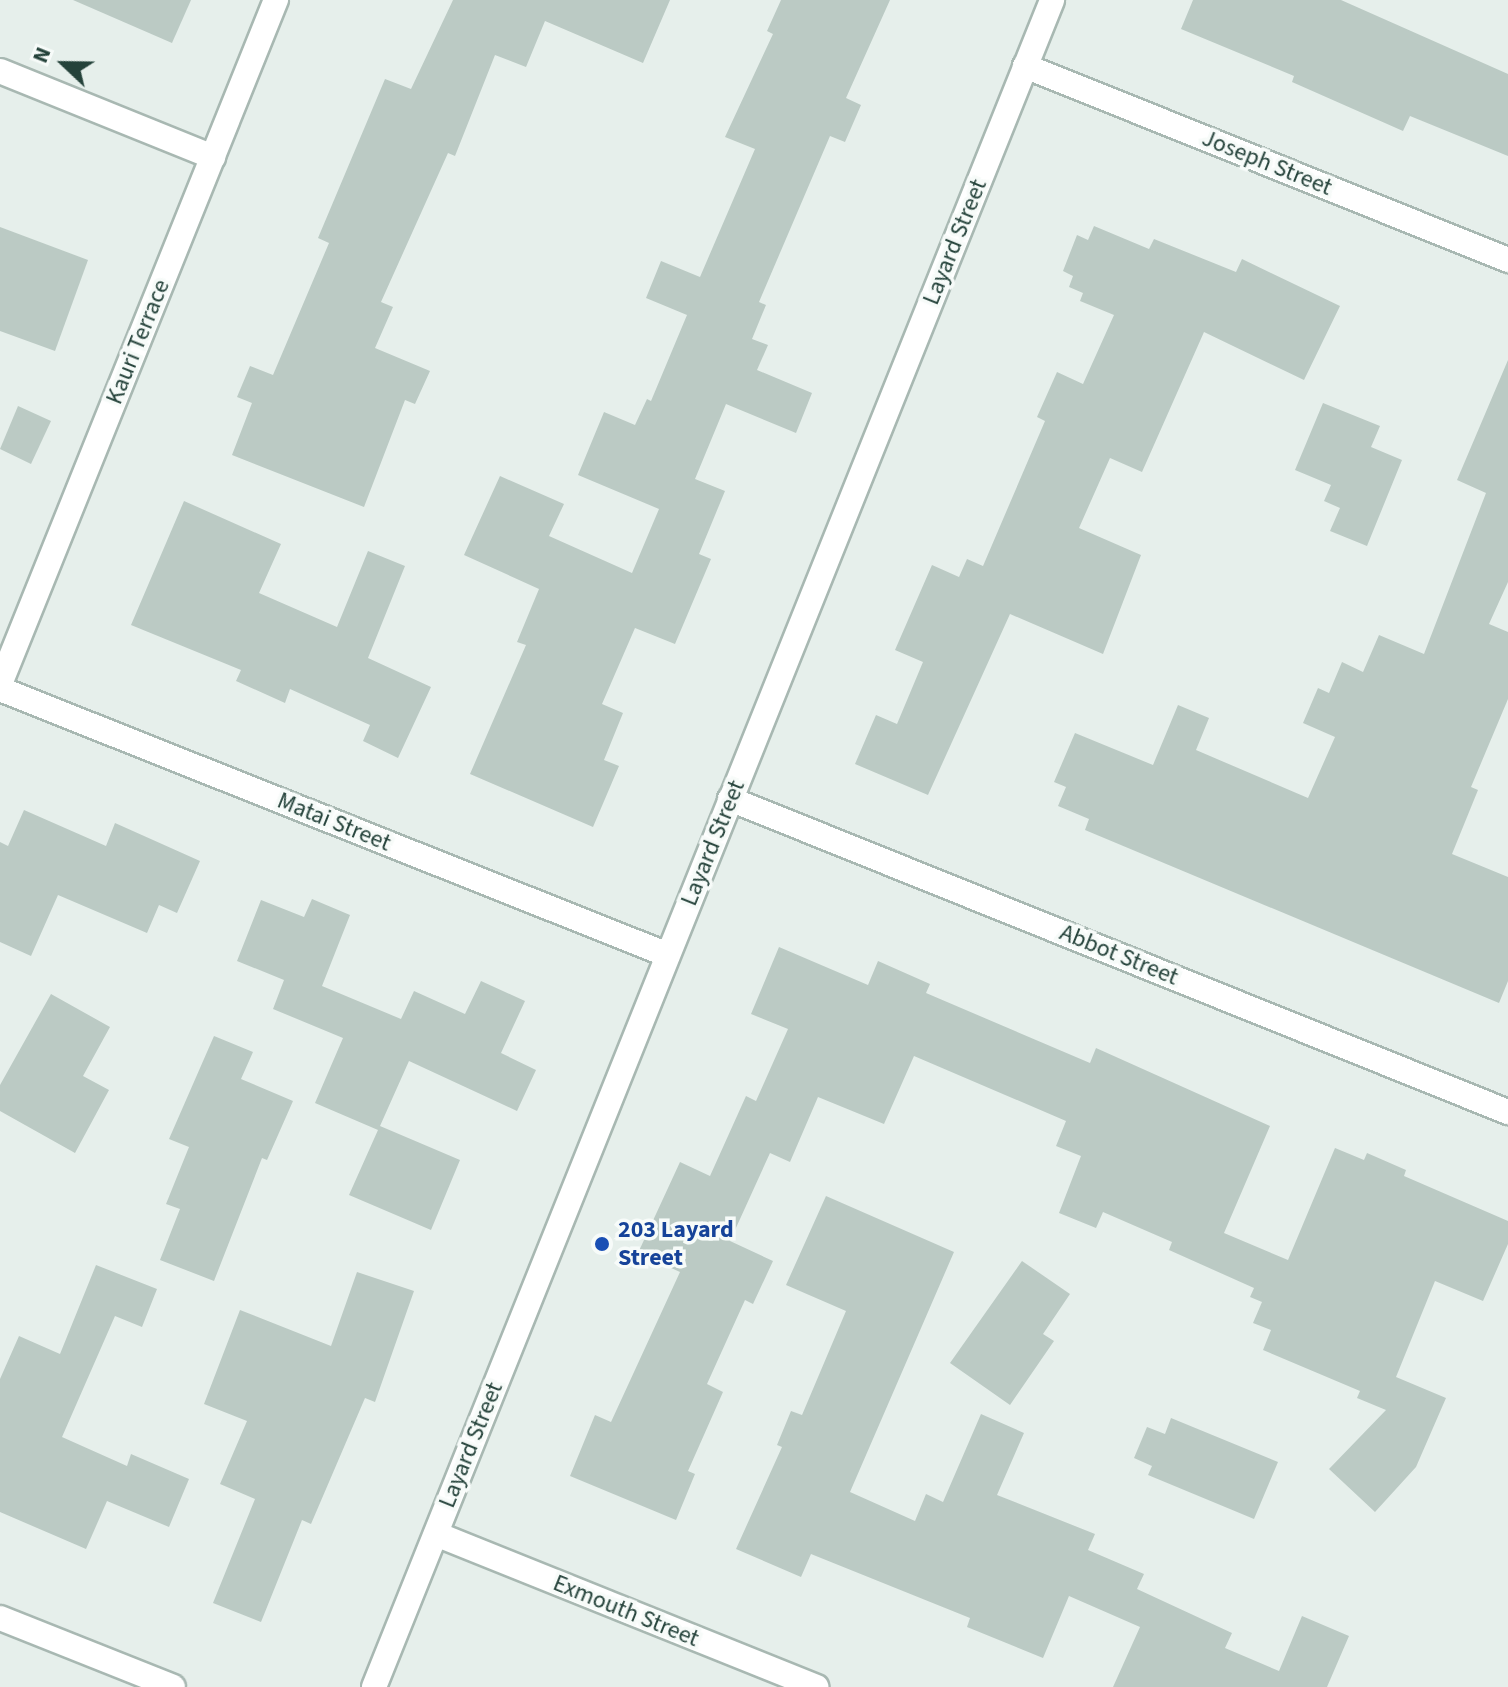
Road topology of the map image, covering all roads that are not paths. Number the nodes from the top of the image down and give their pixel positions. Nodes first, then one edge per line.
1 (276, 0) edge
2 (1052, 0) edge
3 (1025, 66) junction
4 (0, 71) edge
5 (213, 157) junction
6 (1508, 260) edge
7 (0, 687) edge
8 (730, 799) junction
9 (668, 955) junction
10 (1508, 1112) edge
11 (436, 1534) junction
12 (0, 1618) edge
13 (173, 1687) edge
14 (374, 1687) edge
15 (816, 1687) edge

1 - 5 street, Kauri Terrace
2 - 3 street, Layard Street
3 - 6 street, Joseph Street
3 - 8 street, Layard Street
4 - 5 street
5 - 7 street, Kauri Terrace
7 - 9 street, Matai Street
8 - 9 street, Layard Street
8 - 10 street, Abbot Street
9 - 11 street, Layard Street
11 - 14 street, Layard Street
11 - 15 street, Exmouth Street
12 - 13 street

